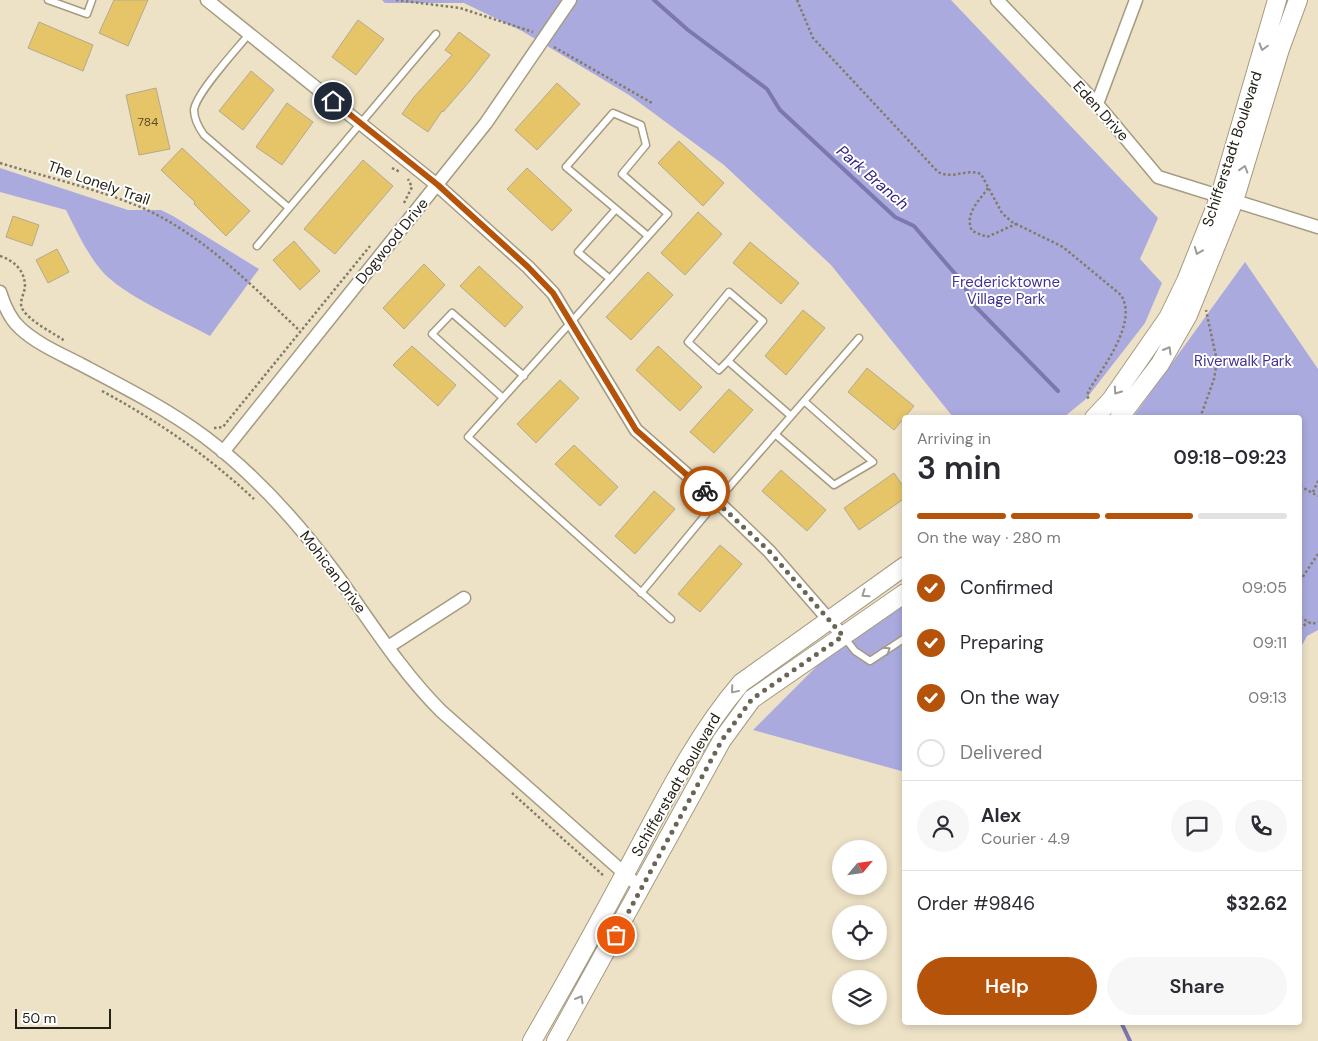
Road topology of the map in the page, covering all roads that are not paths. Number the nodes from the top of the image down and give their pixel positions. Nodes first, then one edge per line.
1 (48, 0) edge
2 (92, 0) edge
3 (207, 0) edge
4 (570, 0) edge
5 (996, 0) edge
6 (1136, 0) edge
7 (1277, 0) edge
8 (1298, 0) edge
9 (249, 34) junction
10 (436, 34) dead end
11 (1097, 104) junction
12 (362, 123) junction
13 (438, 185) junction
14 (1227, 199) junction
15 (289, 208) junction
16 (616, 209) junction
17 (1318, 227) edge
18 (648, 236) junction
19 (256, 246) dead end
20 (610, 279) junction
21 (0, 292) edge
22 (571, 323) junction
23 (859, 338) dead end
24 (728, 361) junction
25 (524, 376) junction
26 (503, 398) junction
27 (804, 401) junction
28 (1097, 415) edge
29 (1121, 415) edge
30 (791, 416) junction
31 (775, 434) junction
32 (223, 452) junction
33 (717, 501) junction
34 (902, 568) edge
35 (641, 593) junction
36 (902, 595) edge
37 (464, 598) dead end
38 (671, 619) dead end
39 (828, 620) junction
40 (843, 636) junction
41 (902, 640) edge
42 (388, 647) junction
43 (625, 875) junction
44 (641, 888) junction
45 (532, 1041) edge
46 (556, 1041) edge

1 - 2 lane
3 - 9 street
4 - 13 street, Dogwood Drive
5 - 11 street, Eden Drive
6 - 11 street
7 -> 14 main road, Schifferstadt Boulevard
14 -> 8 main road, Schifferstadt Boulevard
9 - 12 street
9 - 15 lane
10 - 12 lane
11 - 14 street, Eden Drive
12 - 13 street
12 - 15 lane
13 - 22 street
13 - 32 street, Dogwood Drive
14 - 17 street, Eden Drive
14 -> 28 main road, Schifferstadt Boulevard
29 -> 14 main road, Schifferstadt Boulevard
15 - 19 lane
16 - 18 lane
16 - 18 lane
16 - 20 lane
18 - 20 lane
20 - 22 lane
21 - 32 street, Mohican Drive
22 - 25 lane
22 - 33 street
23 - 27 lane
24 - 24 lane
24 - 30 lane
25 - 26 lane
25 - 26 lane
26 - 35 lane
27 - 30 lane
27 - 31 lane
30 - 31 lane
31 - 33 lane
32 - 42 street, Mohican Drive
33 - 35 lane
33 - 39 street
34 -> 39 main road, Schifferstadt Boulevard
35 - 38 lane
36 - 40 main road, Schifferstadt Boulevard
37 - 42 street
39 - 40 street
39 -> 43 main road, Schifferstadt Boulevard
40 -> 41 lane
40 - 44 main road, Schifferstadt Boulevard
42 - 43 street, Mohican Drive
43 - 44 street, Mohican Drive
43 - 45 main road, Schifferstadt Boulevard
46 -> 44 main road, Schifferstadt Boulevard

